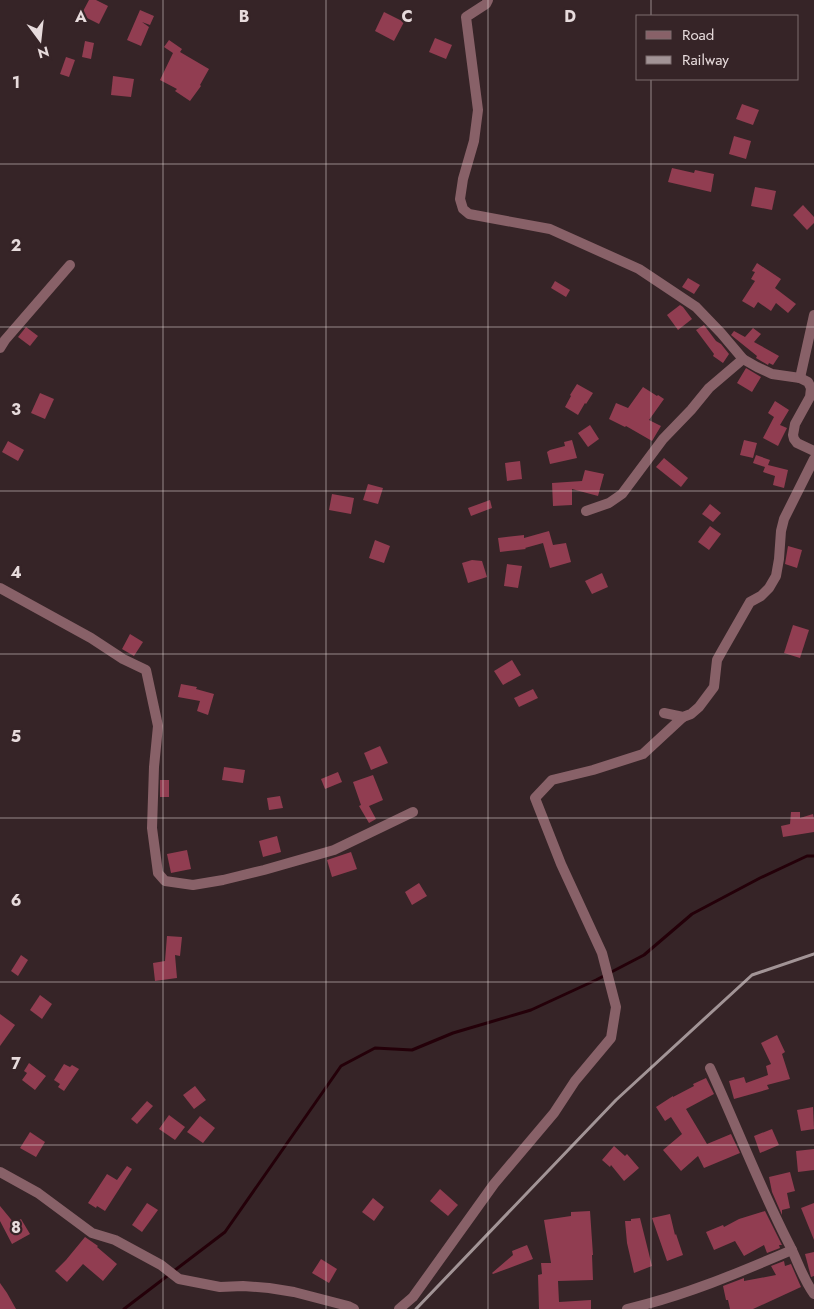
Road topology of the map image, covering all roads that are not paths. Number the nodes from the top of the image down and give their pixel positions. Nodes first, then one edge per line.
1 (488, 0) edge
2 (70, 265) dead end
3 (814, 314) edge
4 (0, 348) edge
5 (743, 359) junction
6 (800, 378) junction
7 (814, 451) edge
8 (814, 460) edge
9 (586, 511) dead end
10 (0, 588) edge
11 (664, 713) dead end
12 (683, 717) junction
13 (413, 812) dead end
14 (710, 1068) dead end
15 (0, 1172) edge
16 (792, 1250) junction
17 (814, 1294) edge
18 (354, 1309) edge
19 (399, 1309) edge
20 (627, 1309) edge

1 - 5 street
2 - 4 street
3 - 6 street
5 - 6 street
5 - 9 street
6 - 7 street
8 - 12 street
10 - 13 street
11 - 12 street
12 - 19 street
14 - 16 street
15 - 18 street
16 - 17 street
16 - 20 street

